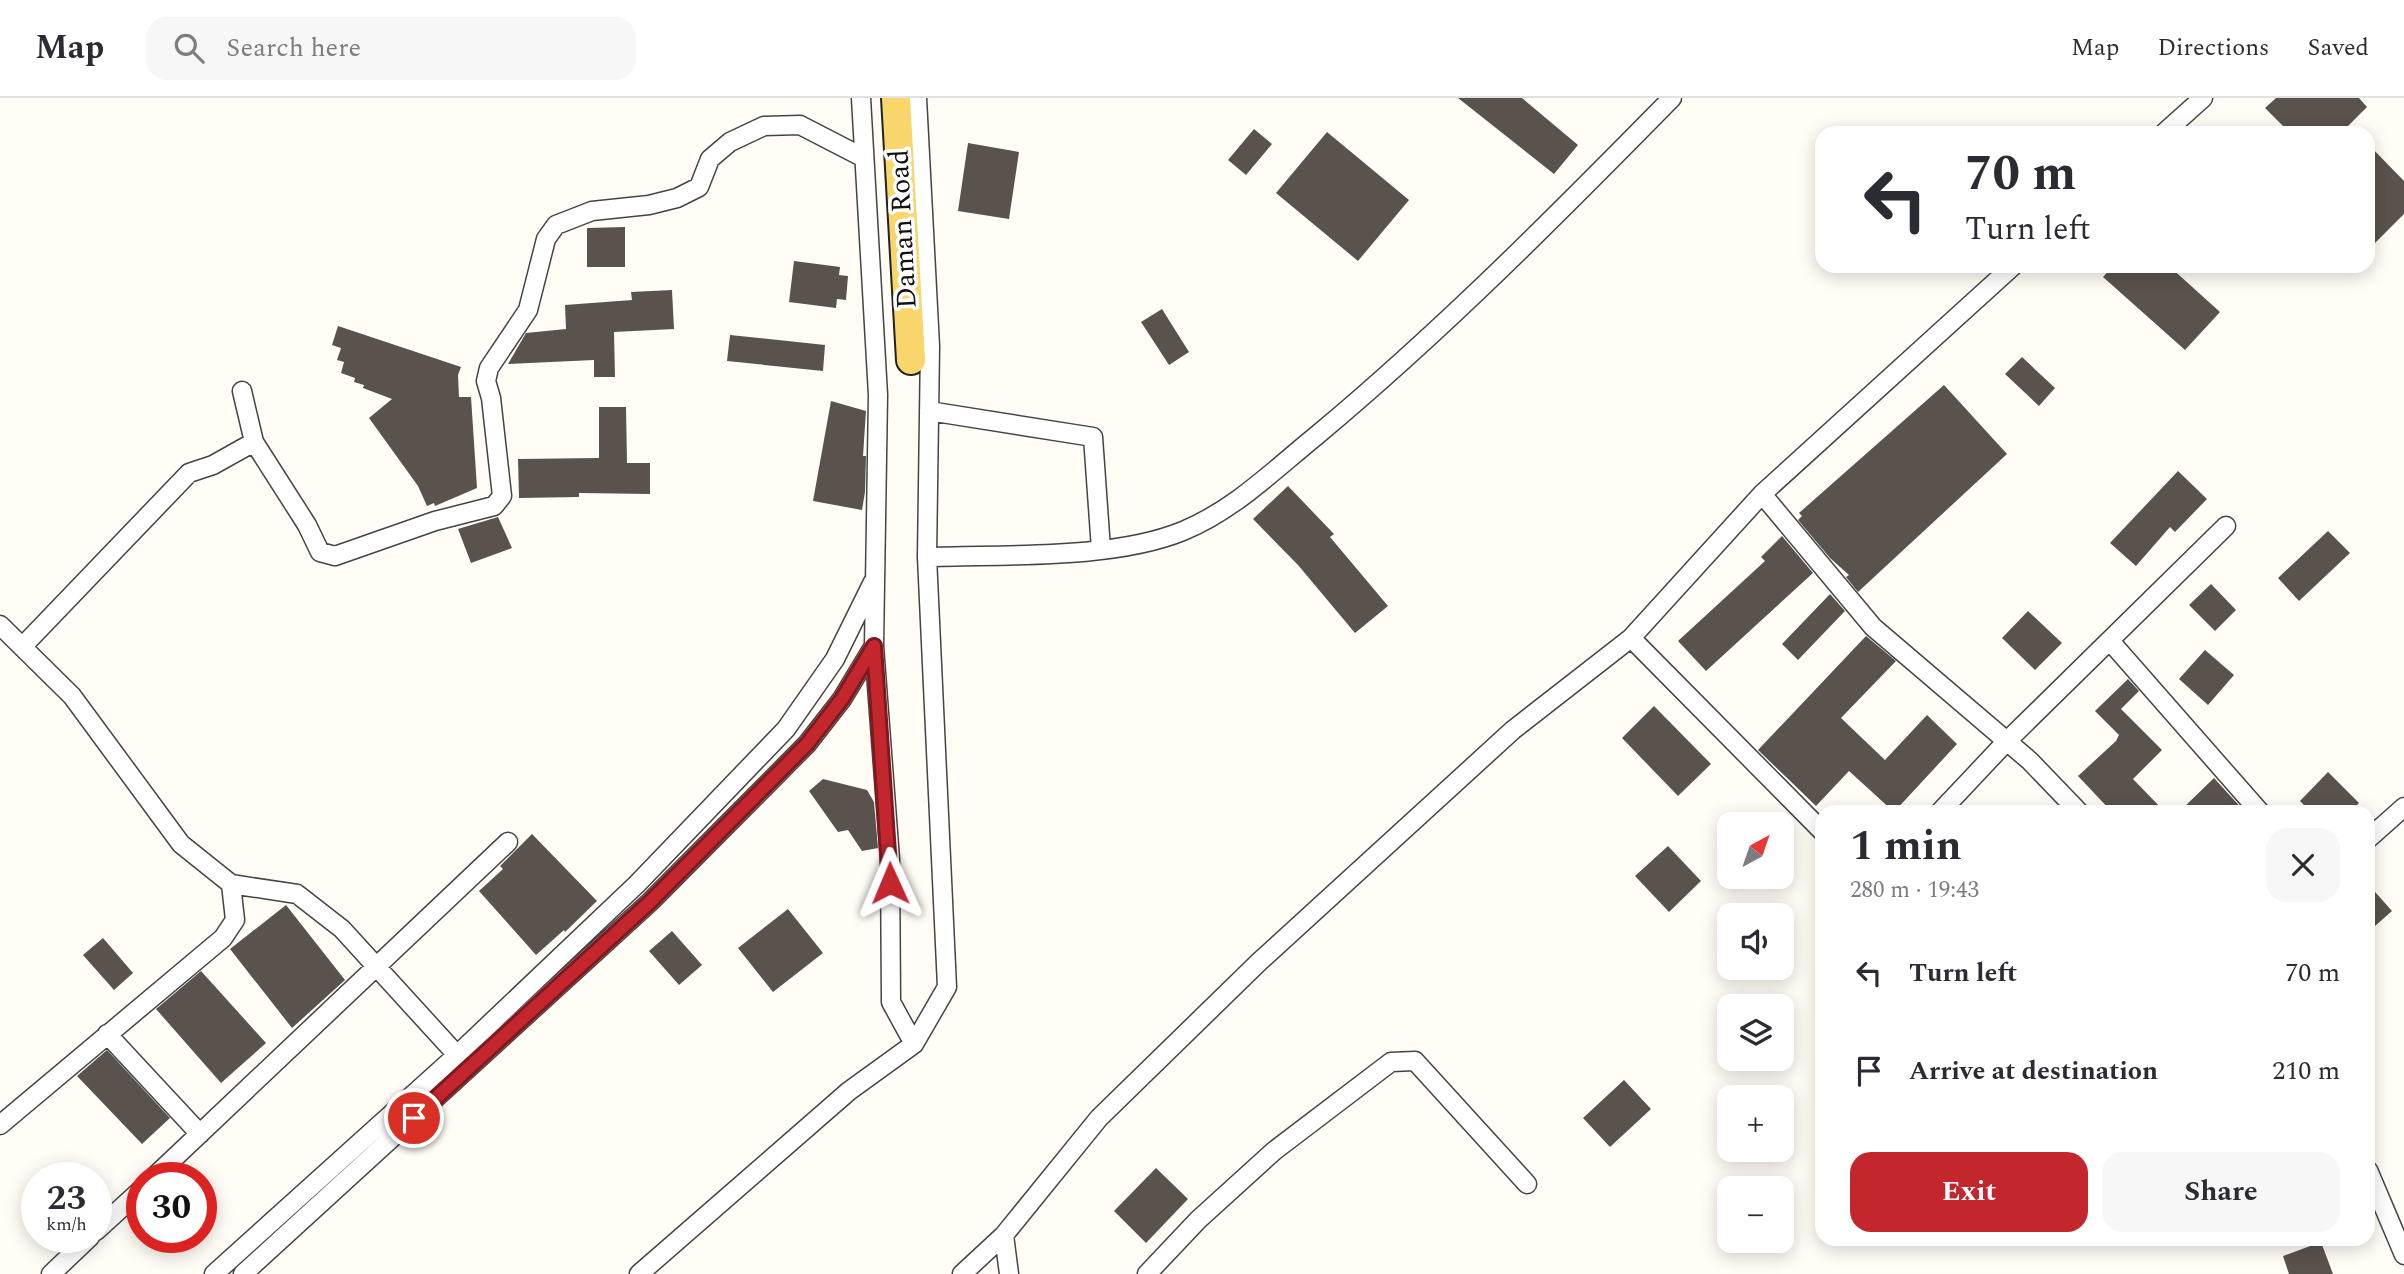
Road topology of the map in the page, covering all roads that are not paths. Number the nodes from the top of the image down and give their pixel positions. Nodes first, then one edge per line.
1 (861, 98) edge
2 (896, 98) edge
3 (917, 98) edge
4 (1672, 98) edge
5 (2203, 98) edge
6 (2172, 126) edge
7 (864, 158) junction
8 (2005, 273) edge
9 (911, 360) dead end
10 (242, 391) dead end
11 (929, 411) junction
12 (254, 442) junction
13 (1762, 494) junction
14 (2226, 526) dead end
15 (1101, 549) junction
16 (927, 557) junction
17 (873, 582) junction
18 (0, 625) edge
19 (1631, 638) junction
20 (2110, 641) junction
21 (874, 646) junction
22 (22, 647) junction
23 (2006, 743) junction
24 (1947, 805) edge
25 (2072, 805) edge
26 (2254, 805) edge
27 (2404, 807) edge
28 (1815, 824) edge
29 (2375, 833) edge
30 (508, 842) dead end
31 (231, 884) junction
32 (376, 966) junction
33 (107, 1034) junction
34 (914, 1044) junction
35 (457, 1055) junction
36 (0, 1125) edge
37 (200, 1135) junction
38 (170, 1162) edge
39 (1527, 1184) dead end
40 (2375, 1187) edge
41 (126, 1204) edge
42 (112, 1216) edge
43 (1004, 1235) junction
44 (243, 1248) junction
45 (73, 1253) edge
46 (2404, 1255) edge
47 (249, 1269) edge
48 (51, 1274) edge
49 (214, 1274) edge
50 (639, 1274) edge
51 (962, 1274) edge
52 (1009, 1274) edge
53 (1147, 1274) edge

1 - 7 street
2 - 9 main road, Daman Road
3 - 11 street
4 - 15 street
5 - 6 street
7 - 12 street
7 - 17 street
8 - 13 street
10 - 12 street
11 - 15 street
11 - 16 street
12 - 22 street
13 - 19 street
13 - 23 street
14 - 20 street
15 - 16 street
16 - 34 street
17 - 21 street
17 - 35 street
18 - 22 street
19 - 28 street
19 - 43 street
20 - 23 street
20 - 26 street
21 - 34 street
21 - 47 street
22 - 31 street
23 - 24 street
23 - 25 street
27 - 29 street
30 - 32 street
31 - 32 street
31 - 33 street
32 - 35 street
32 - 37 street
33 - 36 street
33 - 37 street
34 - 50 street
35 - 44 street
37 - 38 street
39 - 53 street
40 - 46 street
41 - 42 street
43 - 51 street
43 - 52 street
44 - 47 street
44 - 49 street
45 - 48 street

